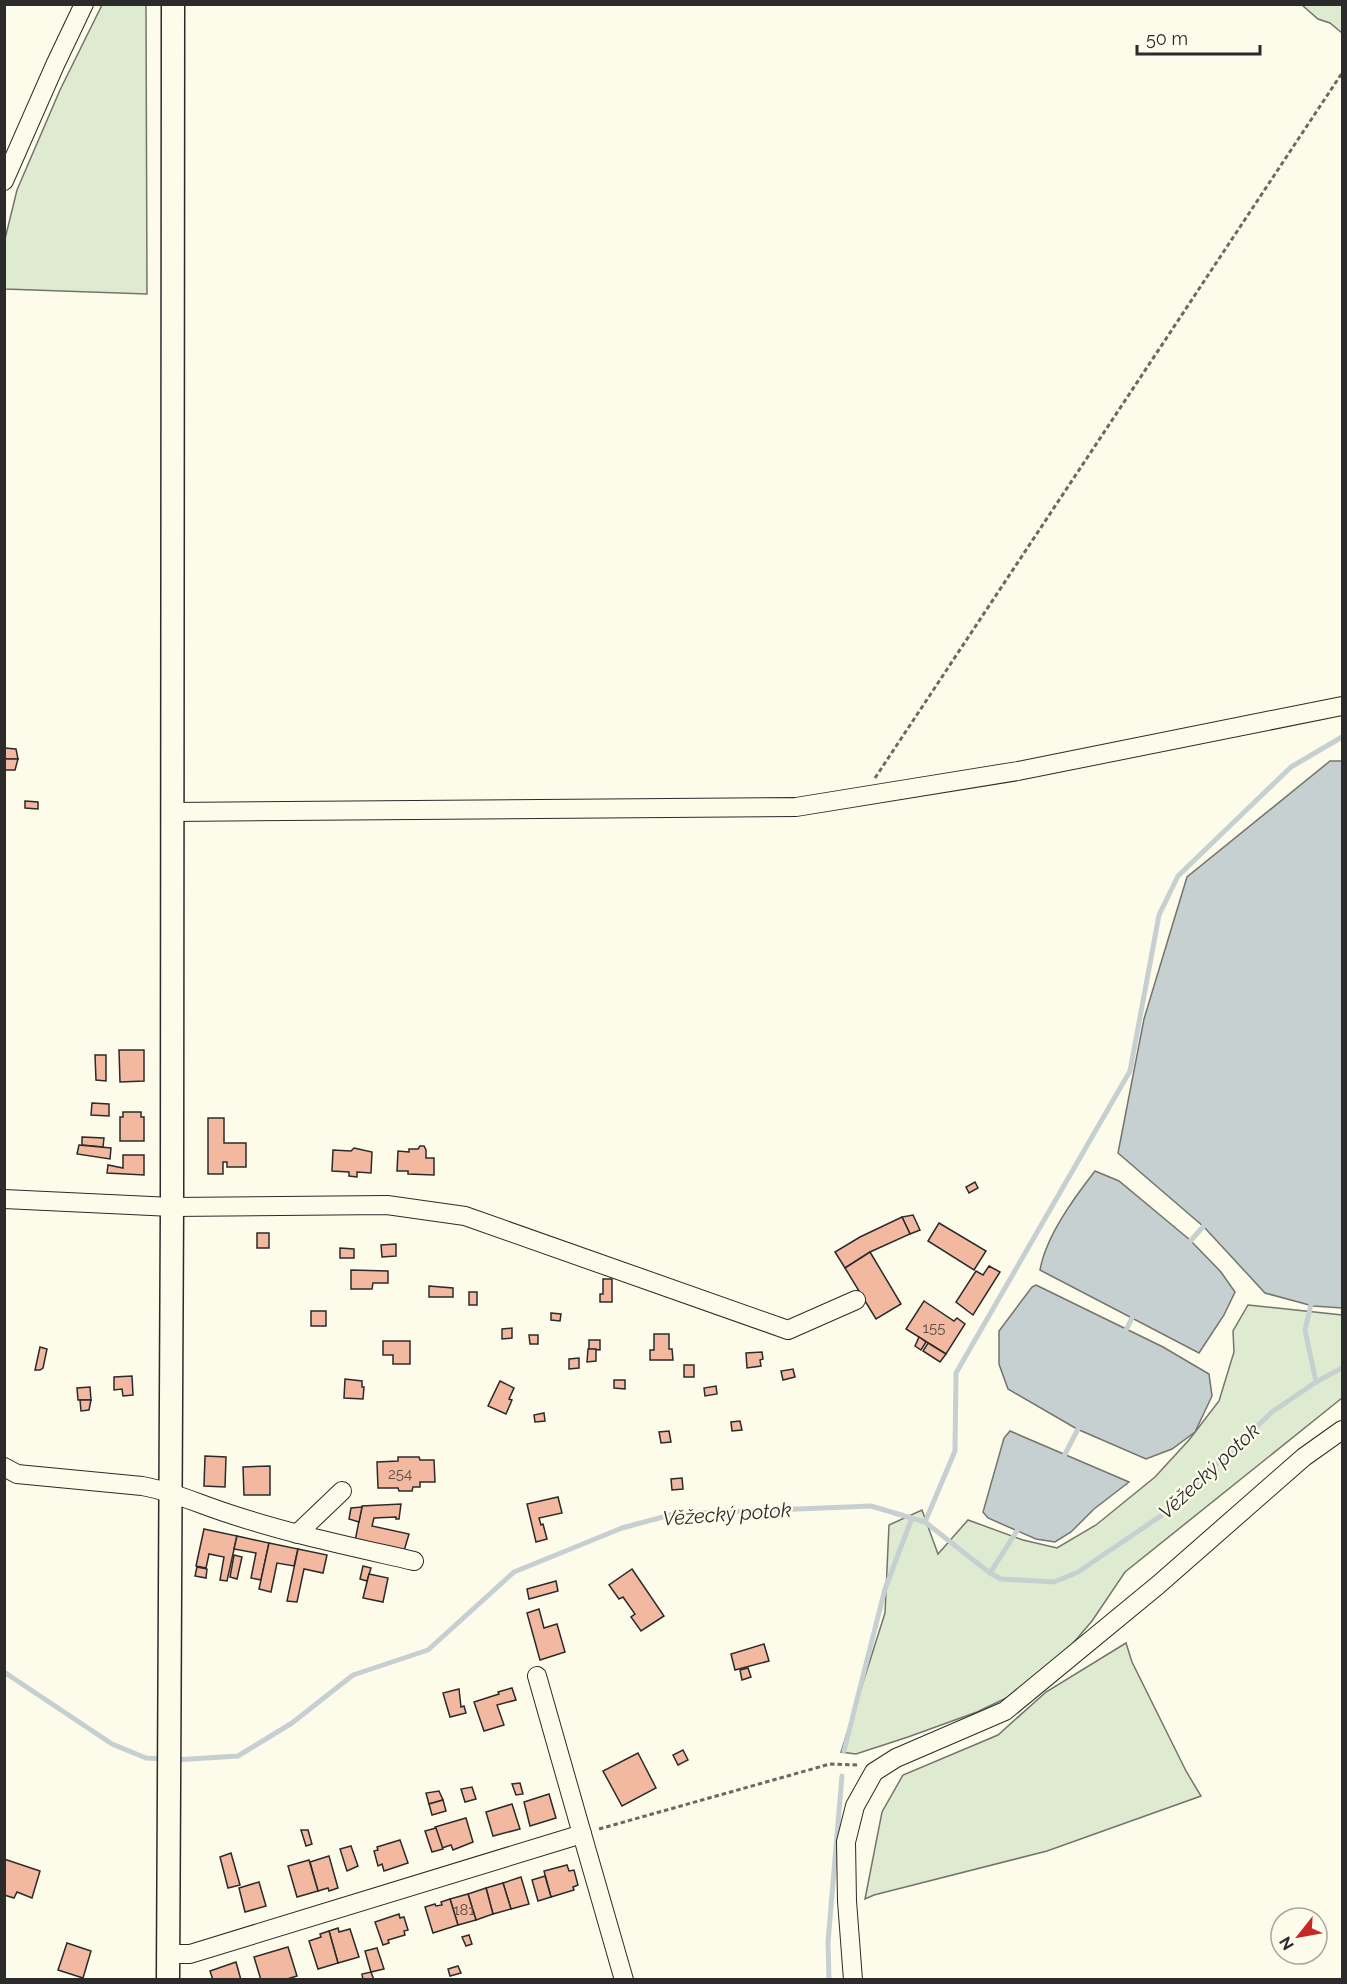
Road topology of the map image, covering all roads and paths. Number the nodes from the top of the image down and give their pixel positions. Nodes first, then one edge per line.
1 (84, 4) edge
2 (173, 4) edge
3 (1342, 73) edge
4 (4, 181) edge
5 (1342, 706) edge
6 (863, 797) junction
7 (173, 812) junction
8 (4, 1199) edge
9 (172, 1207) junction
10 (856, 1300) dead end
11 (1342, 1430) edge
12 (4, 1467) edge
13 (342, 1491) dead end
14 (172, 1494) junction
15 (297, 1534) junction
16 (414, 1562) dead end
17 (537, 1676) dead end
18 (874, 1772) junction
19 (582, 1834) junction
20 (168, 1954) junction
21 (168, 1980) edge
22 (624, 1980) edge
23 (853, 1980) edge

1 - 4 street
2 - 7 main road
3 - 6 path
5 - 6 street
6 - 7 street
7 - 9 main road
8 - 9 street
9 - 10 street
9 - 14 main road
11 - 18 street
12 - 14 street
13 - 15 street
14 - 15 street
14 - 20 main road
15 - 16 street
17 - 19 street
18 - 19 path
18 - 23 street
19 - 20 street
19 - 22 street
20 - 21 main road

